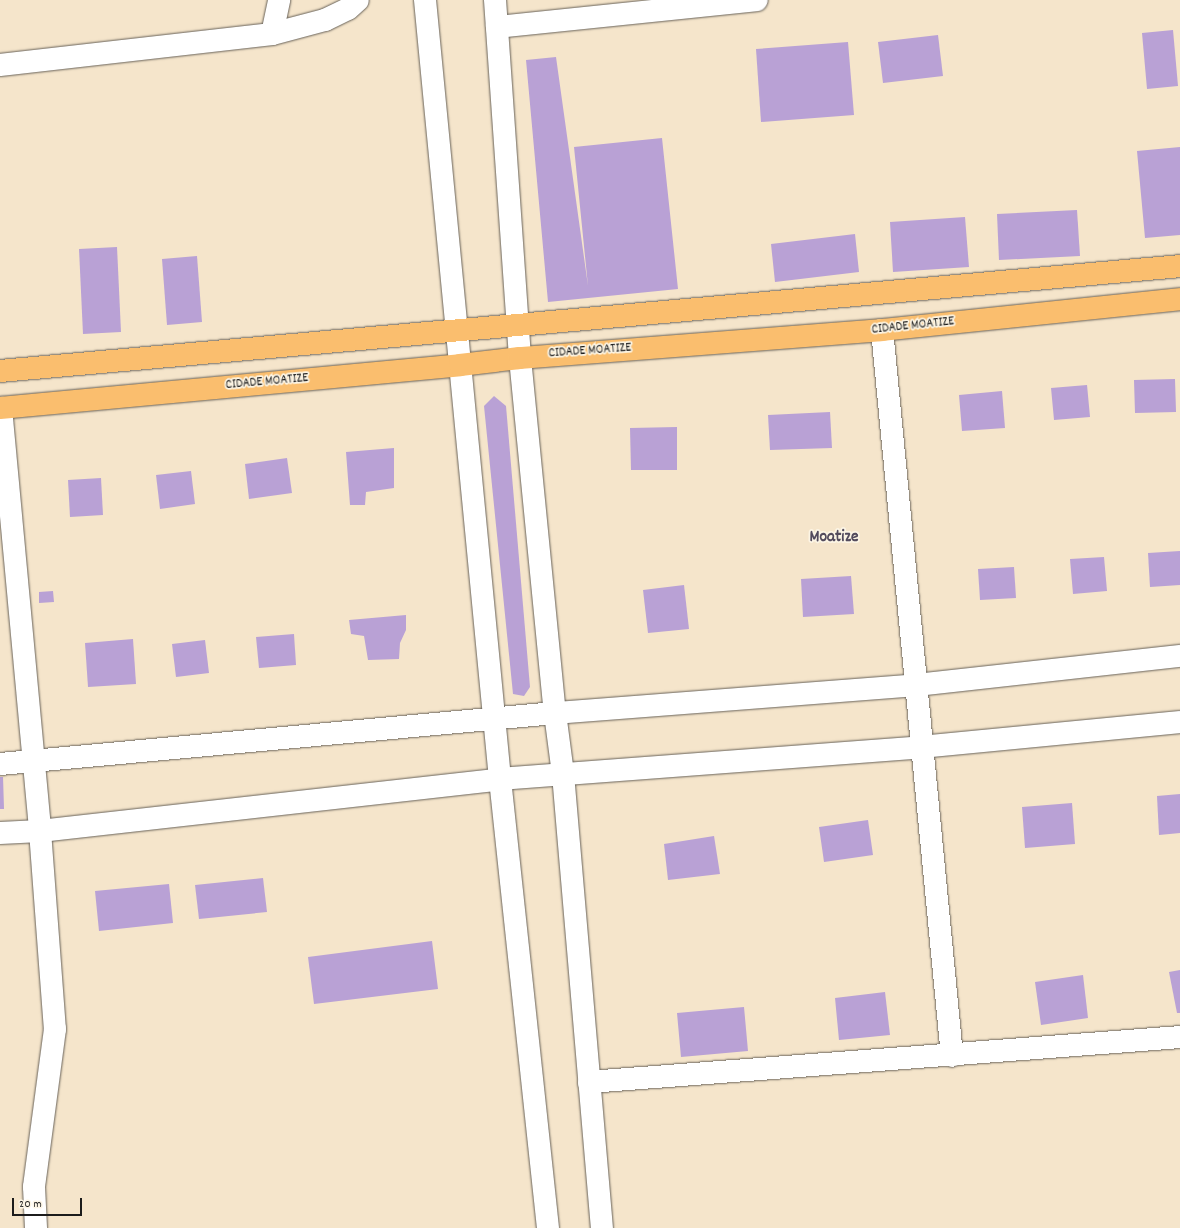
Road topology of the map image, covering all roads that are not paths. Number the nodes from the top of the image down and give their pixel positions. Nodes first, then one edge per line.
1 (279, 0) edge
2 (358, 0) edge
3 (425, 0) edge
4 (495, 0) edge
5 (757, 0) edge
6 (497, 27) junction
7 (272, 34) junction
8 (0, 65) edge
9 (1180, 266) edge
10 (1180, 299) edge
11 (518, 324) junction
12 (458, 330) junction
13 (882, 330) junction
14 (520, 358) junction
15 (460, 365) junction
16 (0, 371) edge
17 (1, 408) edge
18 (1180, 656) edge
19 (916, 685) junction
20 (555, 713) junction
21 (495, 718) junction
22 (1180, 722) edge
23 (921, 747) junction
24 (33, 761) junction
25 (0, 764) edge
26 (563, 774) junction
27 (500, 779) junction
28 (40, 831) junction
29 (0, 833) edge
30 (1180, 1037) edge
31 (952, 1056) junction
32 (589, 1082) junction
33 (36, 1228) edge
34 (548, 1228) edge
35 (602, 1228) edge

1 - 7 street
2 - 7 street
3 - 12 street
4 - 6 street
5 - 6 street
6 - 11 street
7 - 8 street
9 - 11 highway
10 - 13 highway, CIDADE MOATIZE
11 - 12 highway
11 - 14 street
12 - 15 street
12 - 16 highway
13 - 14 highway, CIDADE MOATIZE
13 - 19 street
14 - 15 highway, CIDADE MOATIZE
14 - 20 street
15 - 17 highway, CIDADE MOATIZE
15 - 21 street
17 - 24 street
18 - 19 street
19 - 20 street
19 - 23 street
20 - 21 street
20 - 26 street
21 - 24 street
21 - 27 street
22 - 23 street
23 - 26 street
23 - 31 street
24 - 25 street
24 - 28 street
26 - 27 street
26 - 32 street
27 - 28 street
27 - 34 street
28 - 29 street
28 - 33 street
30 - 31 street
31 - 32 street
32 - 35 street

